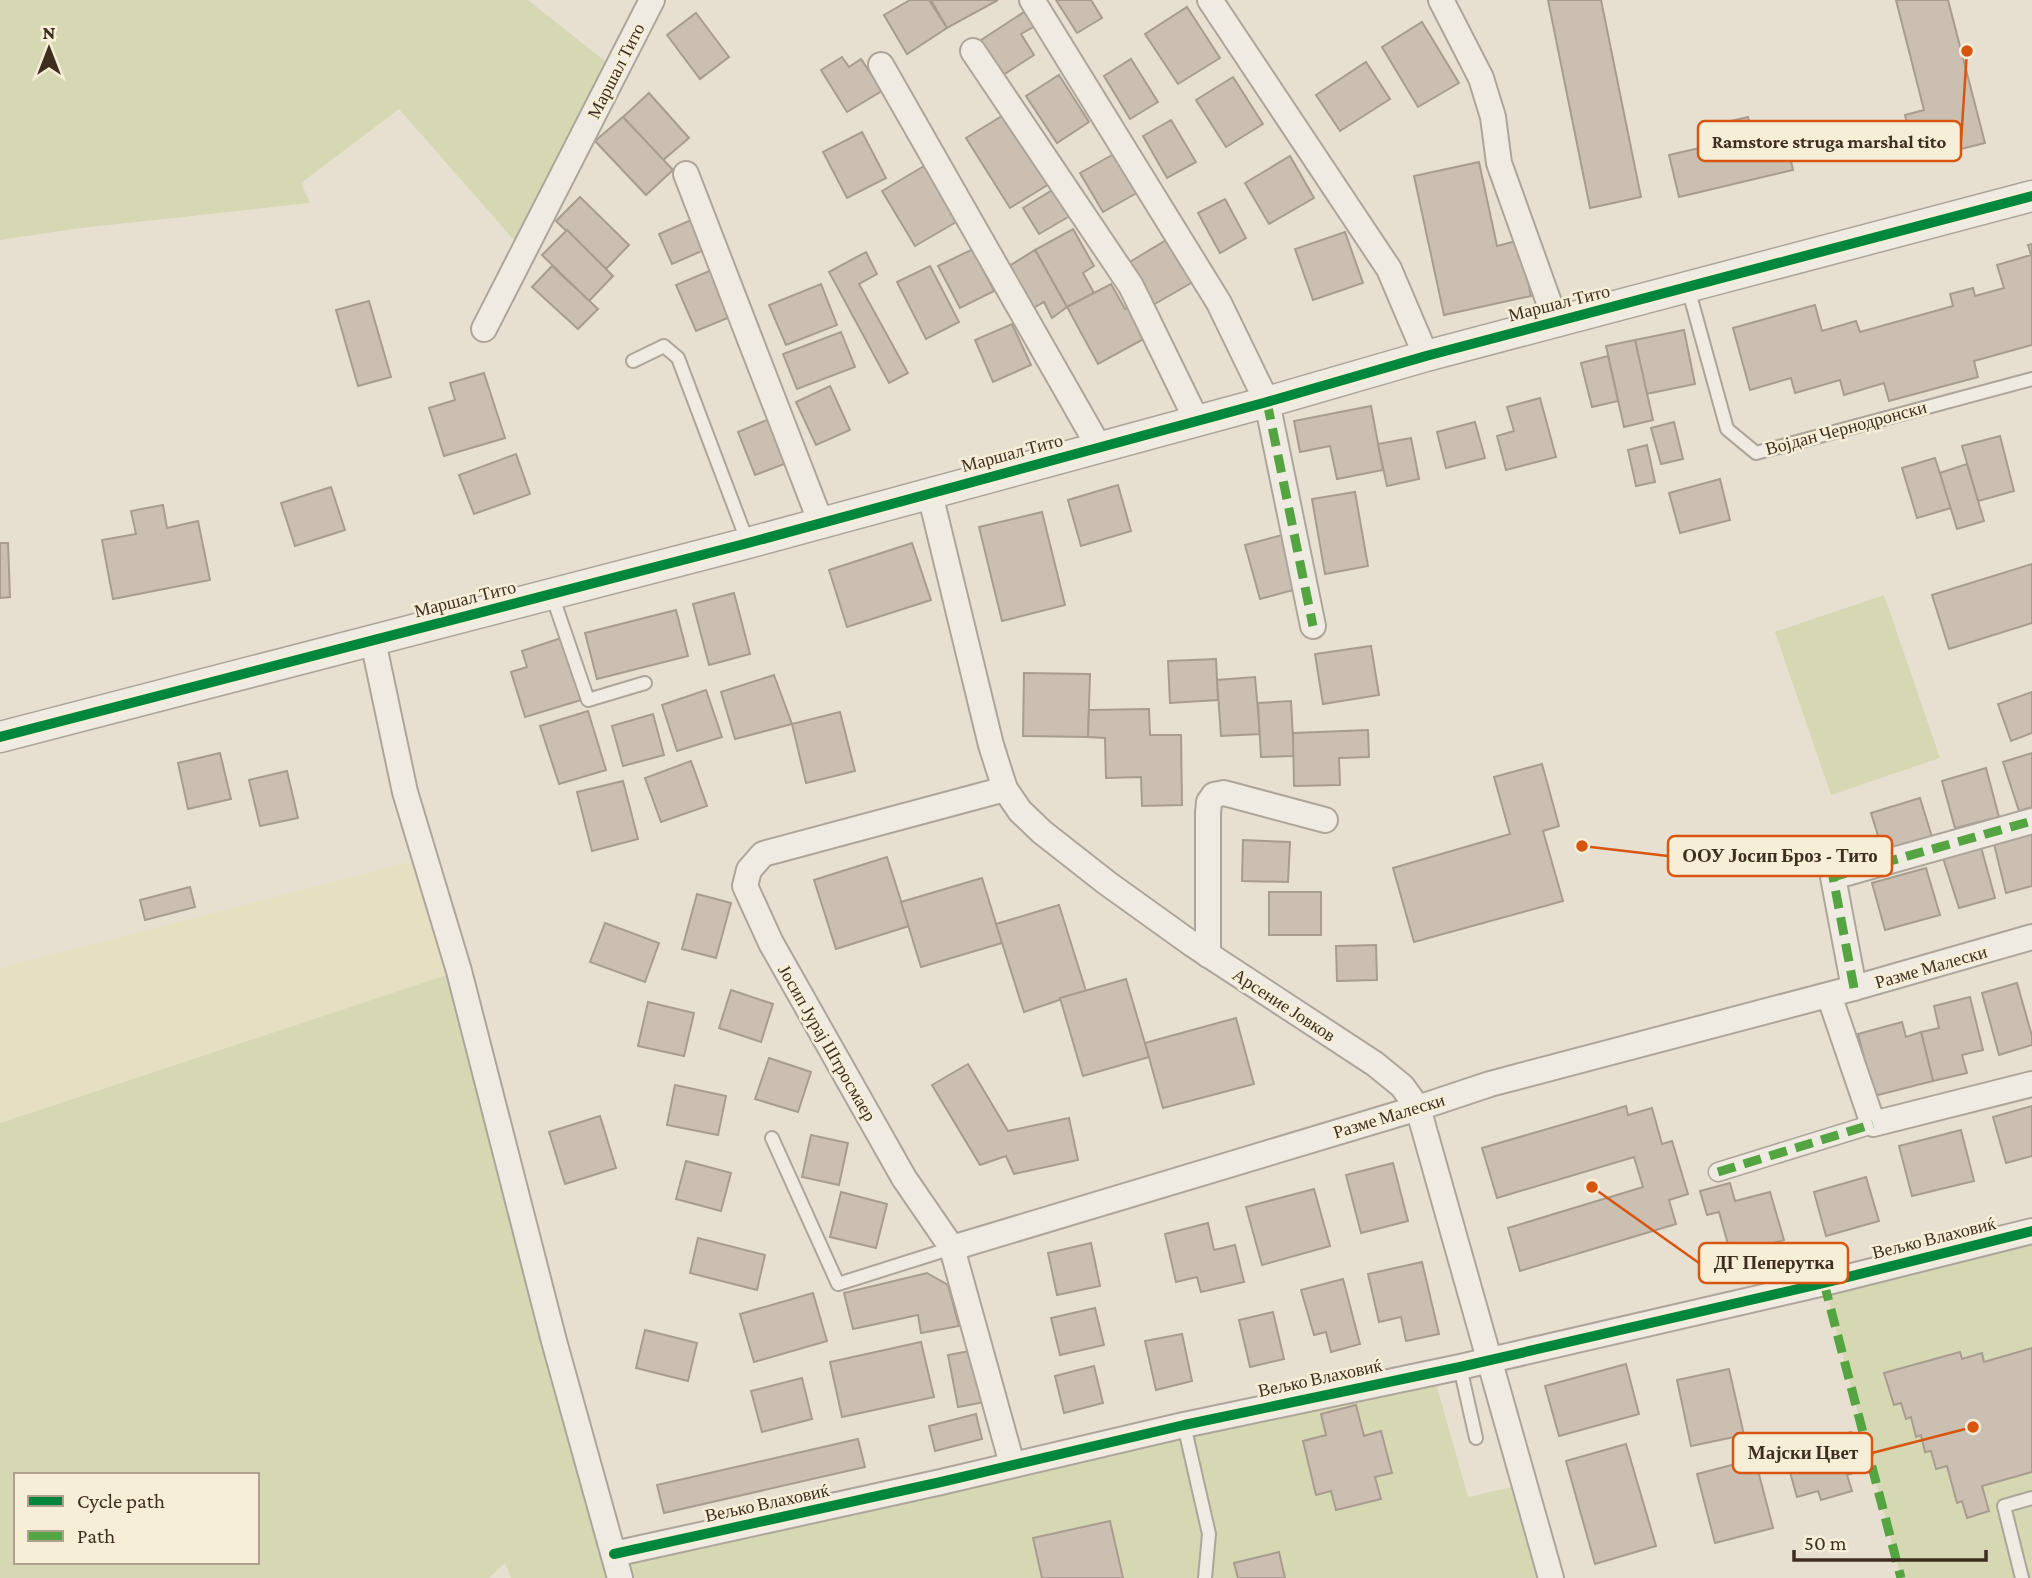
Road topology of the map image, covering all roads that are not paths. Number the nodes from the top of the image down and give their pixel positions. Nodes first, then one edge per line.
1 (652, 0) edge
2 (1032, 0) edge
3 (1210, 0) edge
4 (1441, 0) edge
5 (973, 51) dead end
6 (881, 65) dead end
7 (686, 174) dead end
8 (2032, 196) edge
9 (1688, 288) junction
10 (1556, 322) junction
11 (484, 329) dead end
12 (1426, 356) junction
13 (633, 361) dead end
14 (2032, 379) edge
15 (1267, 402) junction
16 (1197, 421) junction
17 (1099, 447) junction
18 (929, 494) junction
19 (821, 523) junction
20 (748, 543) junction
21 (552, 595) junction
22 (1313, 626) dead end
23 (373, 641) junction
24 (645, 683) dead end
25 (0, 737) edge
26 (1005, 789) junction
27 (1325, 820) dead end
28 (2032, 821) edge
29 (2032, 937) edge
30 (1208, 955) junction
31 (1854, 988) junction
32 (1829, 995) junction
33 (2032, 1084) edge
34 (1418, 1108) junction
35 (1873, 1124) junction
36 (772, 1138) dead end
37 (1718, 1172) dead end
38 (2032, 1231) edge
39 (952, 1248) junction
40 (1489, 1359) junction
41 (1460, 1367) junction
42 (1184, 1425) junction
43 (1476, 1438) dead end
44 (1012, 1464) junction
45 (2032, 1498) edge
46 (614, 1554) junction
47 (620, 1578) edge
48 (1205, 1578) edge
49 (1551, 1578) edge
50 (2022, 1578) edge

1 - 11 street, Маршал Тито
2 - 15 street
3 - 12 street
4 - 10 street
5 - 16 street
6 - 17 street, Маршал Тито
7 - 19 street
8 - 9 street, Маршал Тито
9 - 10 street, Маршал Тито
9 - 14 lane, Војдан Чернодронски
10 - 12 street, Маршал Тито
12 - 15 street, Маршал Тито
13 - 20 lane
15 - 16 street, Маршал Тито
15 - 22 street
16 - 17 street, Маршал Тито
17 - 18 street, Маршал Тито
18 - 19 street, Маршал Тито
18 - 26 street, Арсение Јовков
19 - 20 street, Маршал Тито
20 - 21 street, Маршал Тито
21 - 23 street, Маршал Тито
21 - 24 lane
23 - 25 street, Маршал Тито
23 - 46 street
26 - 30 street, Арсение Јовков
26 - 39 street, Јосип Јурај Штросмаер
27 - 30 street
28 - 31 street
29 - 31 street, Разме Малески
30 - 34 street, Арсение Јовков
31 - 32 street, Разме Малески
32 - 34 street, Разме Малески
32 - 35 street
33 - 35 street
34 - 39 street, Разме Малески
34 - 40 street, Арсение Јовков
35 - 37 street
36 - 39 lane
38 - 40 street, Вељко Влаховиќ
39 - 44 street, Јосип Јурај Штросмаер
40 - 41 street, Вељко Влаховиќ
40 - 49 street, Арсение Јовков
41 - 42 street, Вељко Влаховиќ
41 - 43 lane
42 - 44 street, Вељко Влаховиќ
42 - 48 lane
44 - 46 street, Вељко Влаховиќ
45 - 50 lane
46 - 47 street

